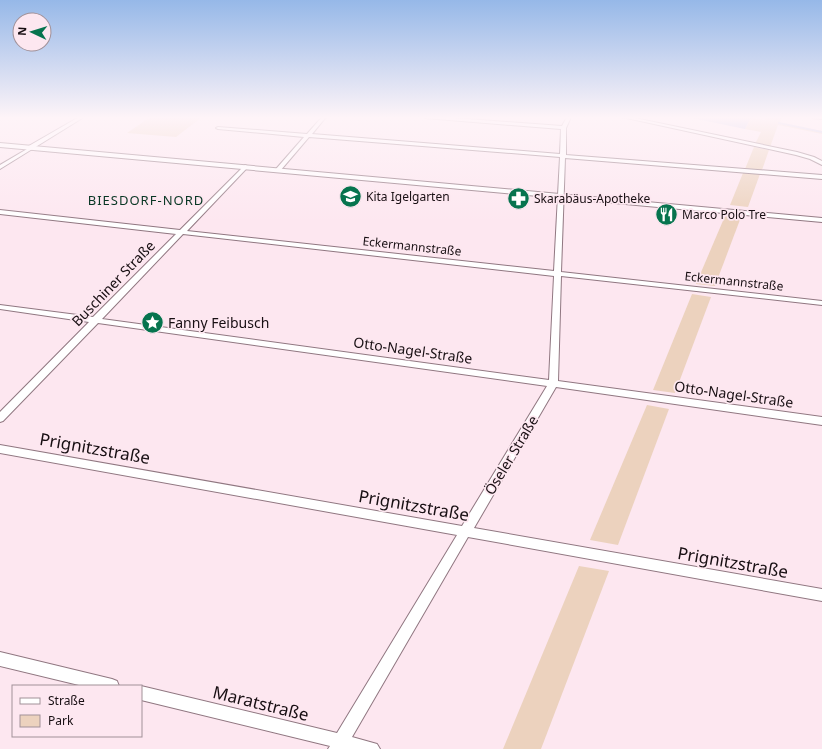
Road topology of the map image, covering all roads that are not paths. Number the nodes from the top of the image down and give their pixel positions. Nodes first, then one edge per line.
1 (24, 152) edge
2 (75, 152) edge
3 (293, 152) edge
4 (514, 152) edge
5 (563, 152) edge
6 (786, 152) edge
7 (563, 156) junction
8 (822, 164) edge
9 (0, 167) edge
10 (245, 167) junction
11 (278, 170) junction
12 (822, 177) edge
13 (562, 196) junction
14 (0, 212) edge
15 (822, 220) edge
16 (182, 232) junction
17 (558, 274) junction
18 (822, 303) edge
19 (0, 307) edge
20 (95, 320) junction
21 (553, 384) junction
22 (0, 418) edge
23 (822, 421) edge
24 (0, 449) edge
25 (465, 531) junction
26 (822, 594) edge
27 (0, 659) edge
28 (108, 685) edge
29 (142, 693) edge
30 (339, 745) edge
31 (372, 749) edge

1 - 9 street
2 - 10 street
3 - 11 street
4 - 7 street
5 - 7 street, Öseler Straße
6 - 8 street
7 - 12 street
7 - 13 street, Öseler Straße
10 - 11 street
10 - 16 street, Buschiner Straße
11 - 13 street
13 - 15 street
13 - 17 street, Öseler Straße
14 - 16 street, Eckermannstraße
16 - 17 street, Eckermannstraße
16 - 20 street, Buschiner Straße
17 - 18 street, Eckermannstraße
17 - 21 street, Öseler Straße
19 - 20 street, Otto-Nagel-Straße
20 - 21 street, Otto-Nagel-Straße
20 - 22 street, Buschiner Straße
21 - 23 street, Otto-Nagel-Straße
21 - 25 street, Öseler Straße
24 - 25 street, Prignitzstraße
25 - 26 street, Prignitzstraße
25 - 30 street, Öseler Straße
27 - 28 street
29 - 30 street, Maratstraße
30 - 31 street, Maratstraße

